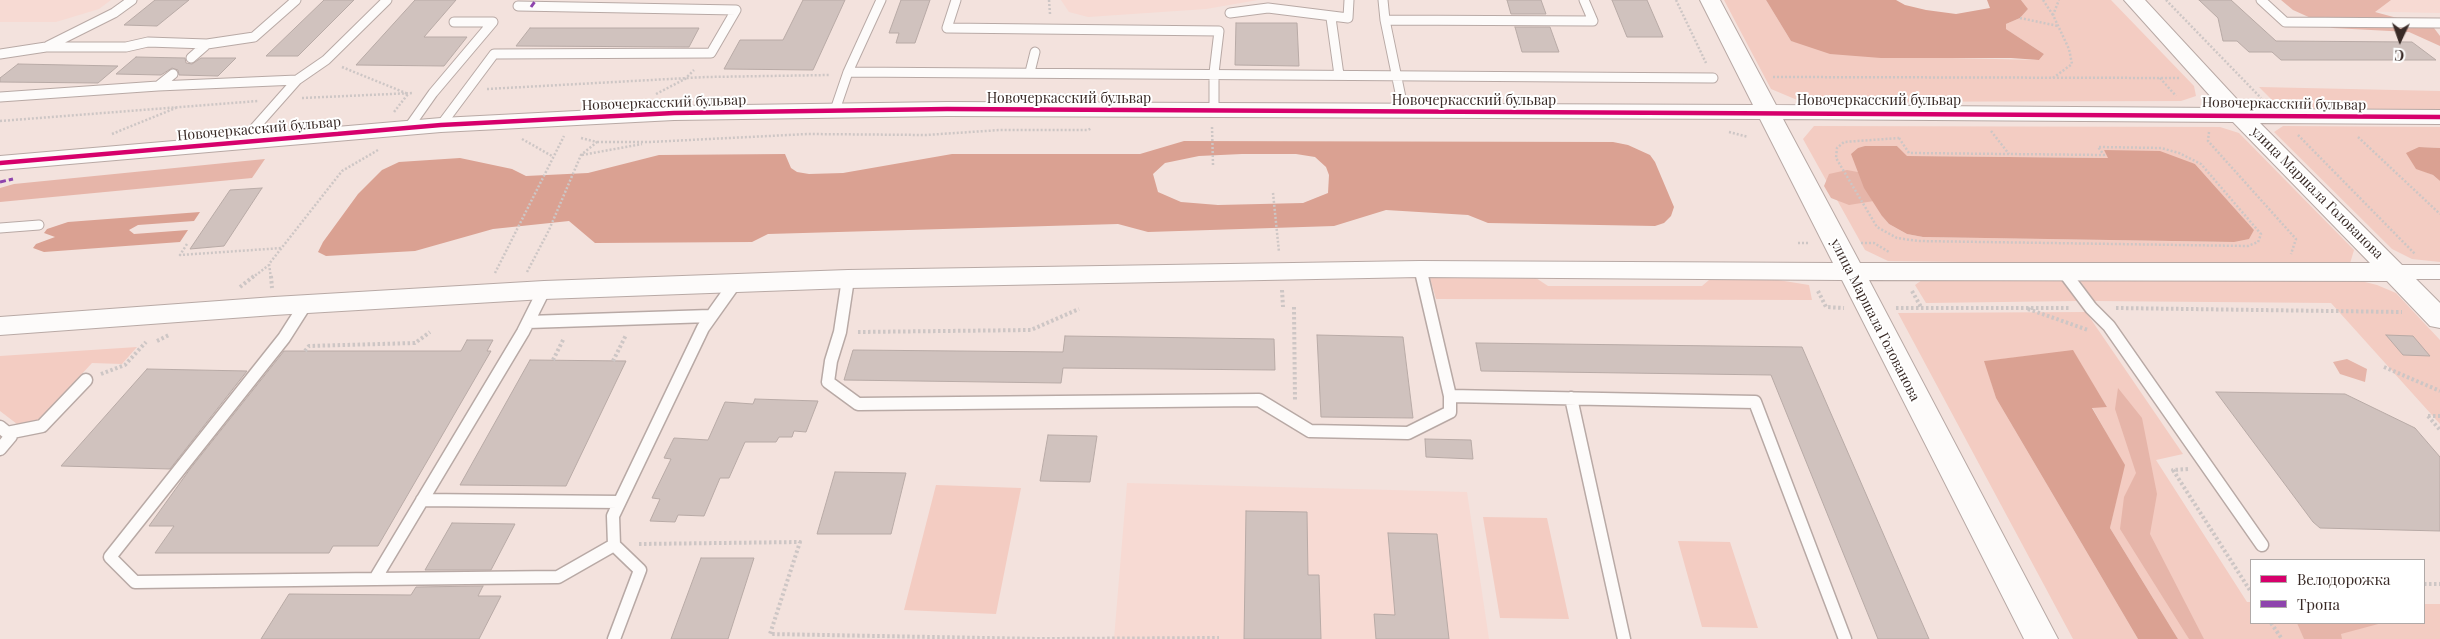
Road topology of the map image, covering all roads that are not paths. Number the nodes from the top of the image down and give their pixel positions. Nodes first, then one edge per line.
1 (132, 0) edge
2 (296, 0) edge
3 (387, 0) edge
4 (880, 0) edge
5 (956, 0) edge
6 (1349, 0) edge
7 (1382, 0) edge
8 (1584, 0) edge
9 (1710, 0) edge
10 (2134, 0) edge
11 (2261, 0) edge
12 (518, 6) dead end
13 (1230, 13) dead end
14 (1331, 18) junction
15 (1385, 20) junction
16 (454, 22) dead end
17 (2440, 23) edge
18 (207, 44) junction
19 (46, 47) junction
20 (1035, 52) dead end
21 (0, 54) edge
22 (191, 58) dead end
23 (848, 72) junction
24 (1030, 72) junction
25 (1214, 73) junction
26 (173, 74) dead end
27 (1339, 75) junction
28 (1397, 76) junction
29 (1713, 78) dead end
30 (297, 80) junction
31 (158, 86) junction
32 (0, 97) edge
33 (835, 110) junction
34 (1404, 112) junction
35 (1768, 112) junction
36 (2239, 115) junction
37 (2440, 118) edge
38 (1209, 121) junction
39 (442, 125) junction
40 (409, 127) junction
41 (243, 141) junction
42 (0, 163) edge
43 (39, 225) dead end
44 (0, 228) edge
45 (1853, 258) junction
46 (1420, 269) junction
47 (2063, 271) junction
48 (2394, 272) junction
49 (2436, 272) edge
50 (848, 279) junction
51 (735, 283) junction
52 (544, 290) junction
53 (305, 305) junction
54 (710, 316) junction
55 (2437, 316) edge
56 (528, 322) junction
57 (0, 326) edge
58 (86, 380) road end
59 (1450, 396) junction
60 (1571, 398) junction
61 (3, 430) edge
62 (0, 448) edge
63 (422, 500) junction
64 (620, 502) junction
65 (614, 545) junction
66 (2262, 545) dead end
67 (375, 579) junction
68 (614, 639) edge
69 (1624, 639) edge
70 (1845, 639) edge
71 (2042, 639) edge

1 - 19 lane
2 - 18 lane
3 - 30 lane
4 - 23 lane
5 - 25 lane
6 - 14 lane
7 - 15 lane
8 - 15 lane
9 - 35 street, улица Маршала Голованова
10 - 36 street, улица Маршала Голованова
11 - 17 lane
12 - 39 lane
13 - 14 lane
14 - 27 lane
15 - 28 lane
16 - 40 lane
18 - 19 lane
18 - 22 lane
19 - 21 lane
20 - 24 lane
23 - 24 lane
23 - 33 lane
24 - 25 lane
25 - 27 lane
25 - 38 lane
26 - 31 lane
27 - 28 lane
28 - 29 lane
28 - 34 lane
30 - 31 lane
30 - 41 lane
31 - 32 lane
33 - 38 street, Новочеркасский бульвар
33 - 39 street, Новочеркасский бульвар
34 - 35 street, Новочеркасский бульвар
34 - 38 street, Новочеркасский бульвар
35 - 36 street, Новочеркасский бульвар
35 - 45 street, улица Маршала Голованова
36 - 37 street, Новочеркасский бульвар
36 - 48 street, улица Маршала Голованова
39 - 40 street, Новочеркасский бульвар
40 - 41 street, Новочеркасский бульвар
41 - 42 street, Новочеркасский бульвар
43 - 44 lane
45 - 46 street
45 - 47 street
45 - 71 street, улица Маршала Голованова
46 - 50 street
46 - 59 lane
47 - 48 street
47 - 66 lane
48 - 49 street
48 - 55 street, улица Маршала Голованова
50 - 51 street
50 - 59 lane
51 - 52 street
51 - 54 lane
52 - 53 street
52 - 56 lane
53 - 57 street
53 - 67 lane
54 - 56 lane
54 - 64 lane
56 - 63 lane
58 - 61 lane
59 - 60 lane
60 - 69 lane
60 - 70 lane
61 - 62 lane
63 - 64 lane
63 - 67 lane
64 - 65 lane
65 - 67 lane
65 - 68 lane

